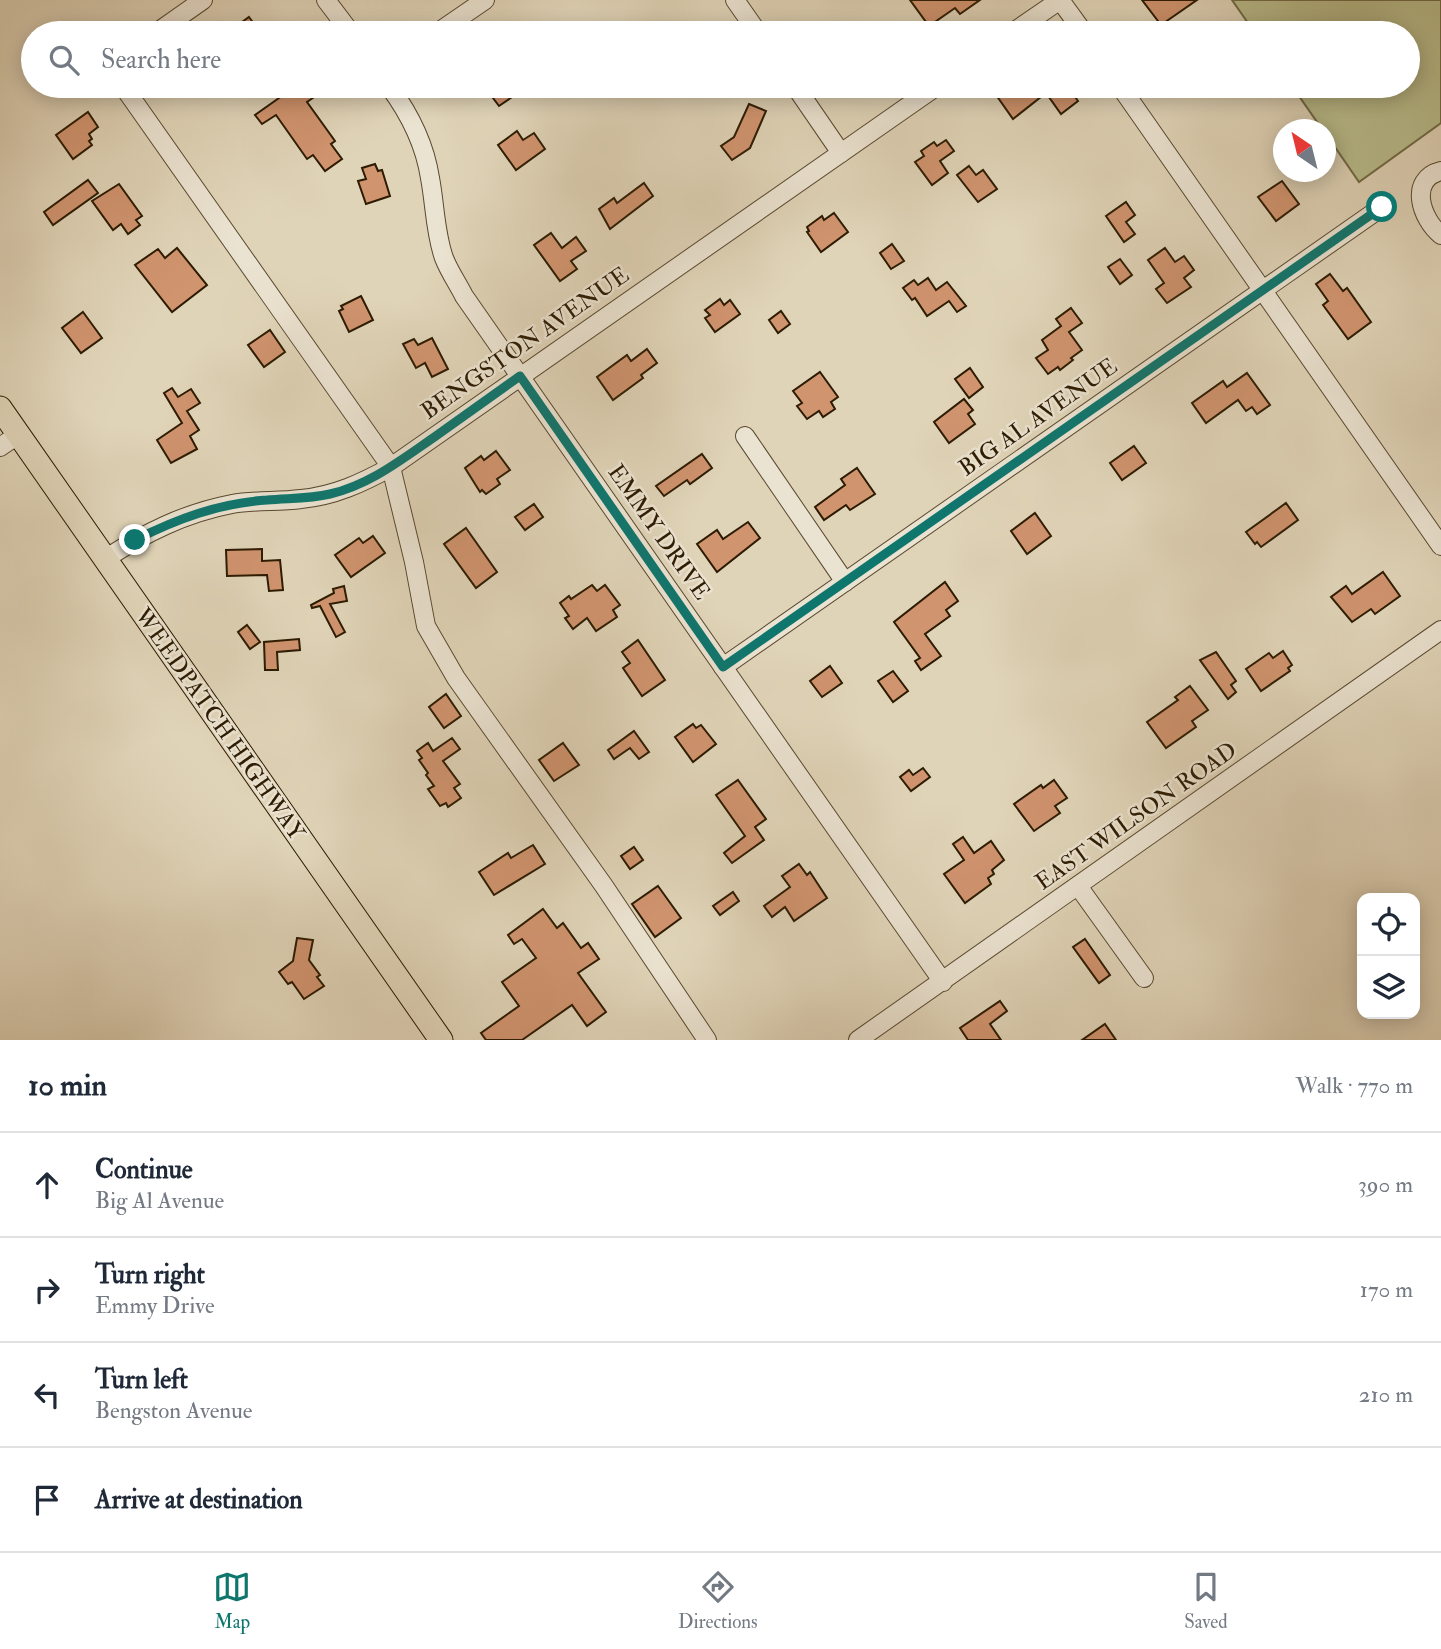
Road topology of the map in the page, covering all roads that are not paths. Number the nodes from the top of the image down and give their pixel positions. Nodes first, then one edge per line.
1 (203, 0) edge
2 (326, 0) edge
3 (485, 0) edge
4 (735, 0) edge
5 (1060, 0) edge
6 (173, 21) edge
7 (342, 21) edge
8 (454, 21) edge
9 (750, 21) edge
10 (1029, 21) edge
11 (1075, 21) edge
12 (131, 98) edge
13 (398, 98) edge
14 (802, 98) edge
15 (920, 98) edge
16 (1128, 98) edge
17 (841, 153) junction
18 (1441, 171) edge
19 (1382, 207) dead end
20 (1441, 235) edge
21 (1263, 290) junction
22 (520, 376) junction
23 (0, 408) edge
24 (745, 436) dead end
25 (9, 441) edge
26 (391, 467) junction
27 (1441, 546) edge
28 (106, 559) junction
29 (845, 582) junction
30 (1441, 630) edge
31 (723, 667) junction
32 (1078, 887) junction
33 (1144, 978) dead end
34 (943, 982) junction
35 (441, 1040) edge
36 (707, 1040) edge
37 (858, 1040) edge

1 - 6 street
2 - 7 street
3 - 8 street
4 - 9 street
5 - 10 street
5 - 11 street
12 - 26 street
13 - 22 street, EMMY DRIVE
14 - 17 street
15 - 17 street, BENGSTON AVENUE
16 - 21 street
17 - 22 street, BENGSTON AVENUE
18 - 20 street
19 - 21 street, BIG AL AVENUE
21 - 27 street
21 - 29 street, BIG AL AVENUE
22 - 26 street, BENGSTON AVENUE
22 - 31 street, EMMY DRIVE
23 - 25 main road, WEEDPATCH HIGHWAY
24 - 29 street
25 - 28 main road, WEEDPATCH HIGHWAY
26 - 28 street, BENGSTON AVENUE
26 - 36 street
28 - 35 main road, WEEDPATCH HIGHWAY
29 - 31 street, BIG AL AVENUE
30 - 32 street, EAST WILSON ROAD
31 - 34 street, EMMY DRIVE
32 - 33 street
32 - 34 street, EAST WILSON ROAD
34 - 37 street, EAST WILSON ROAD

